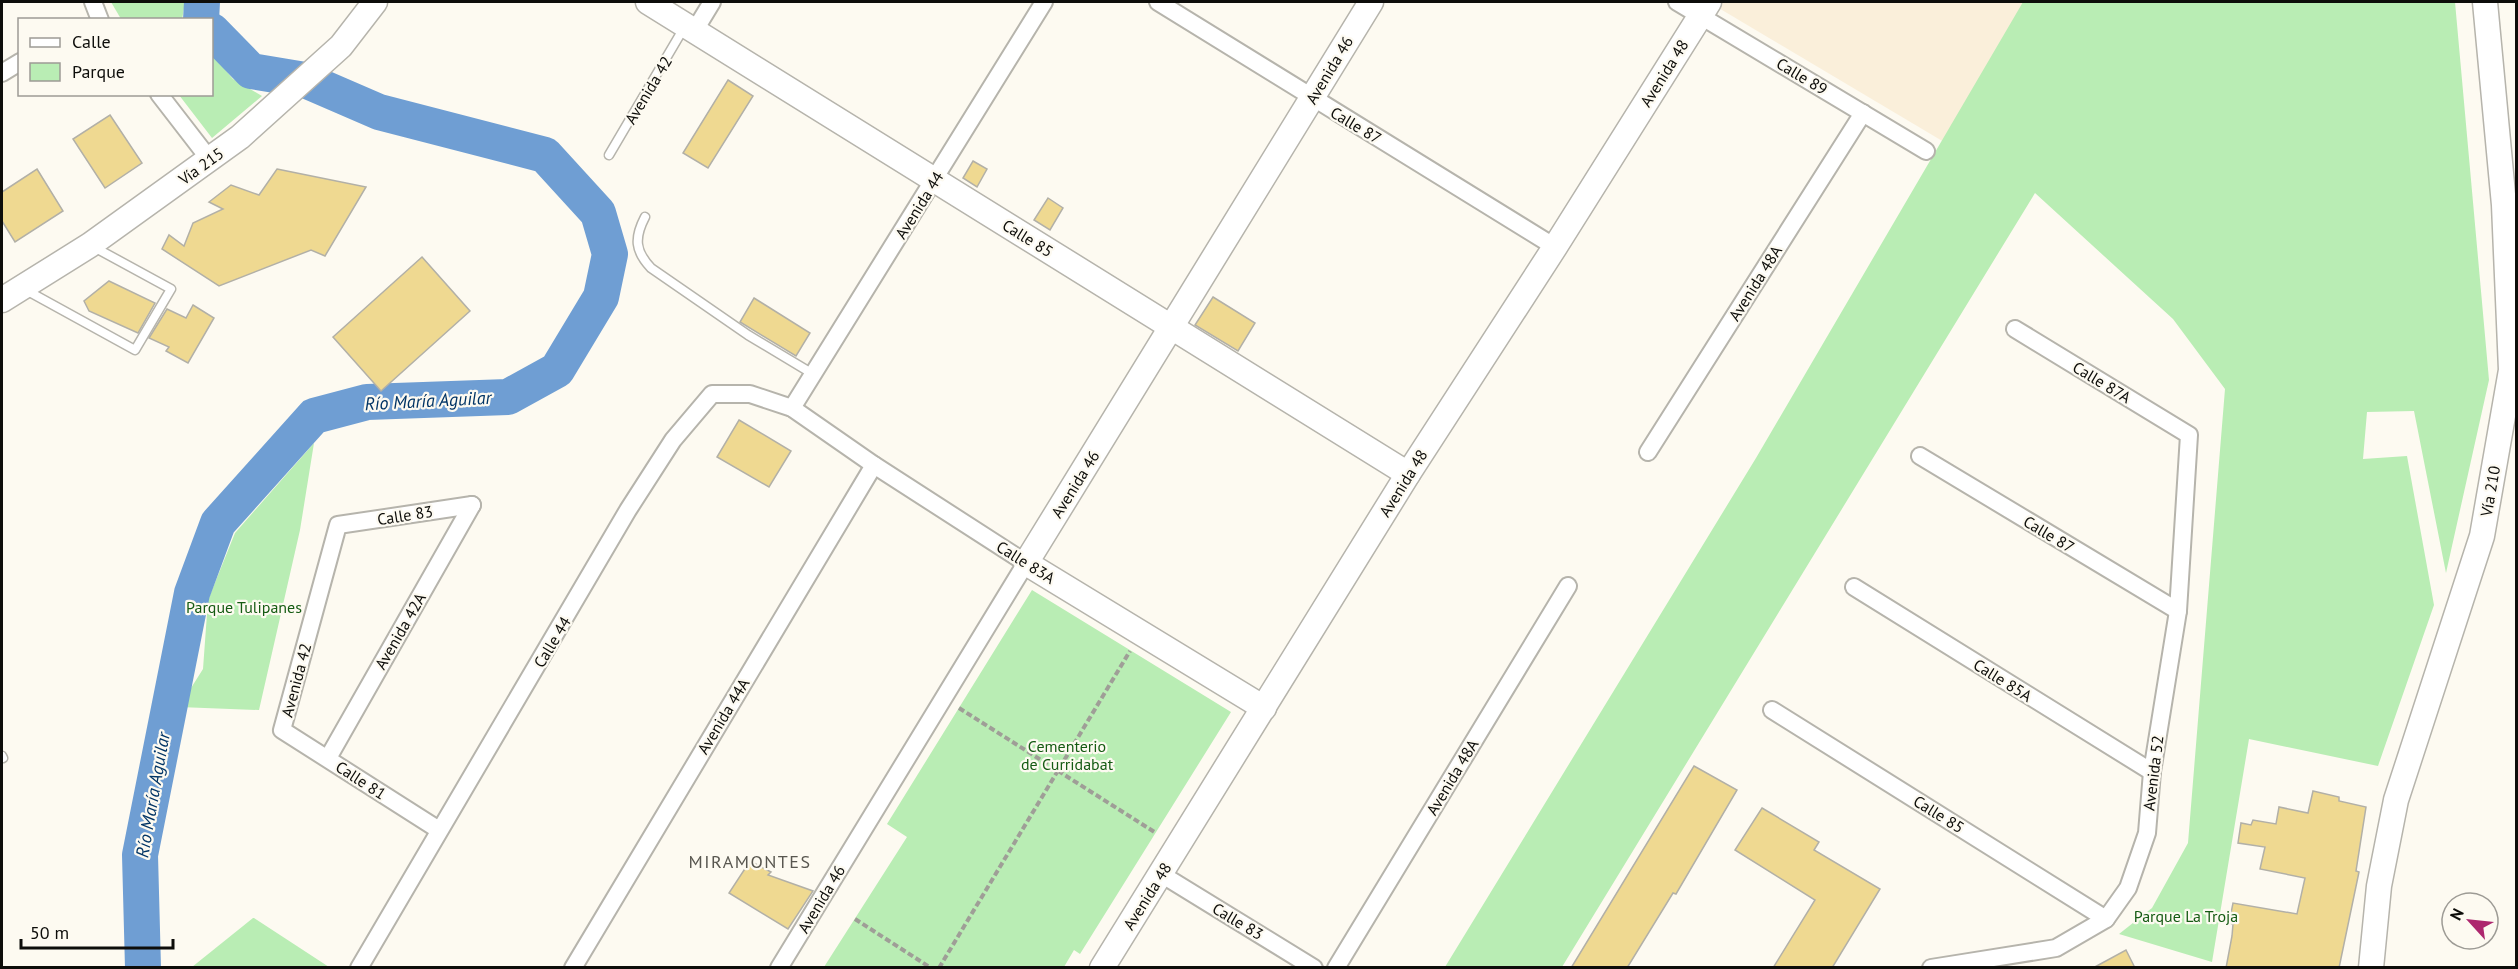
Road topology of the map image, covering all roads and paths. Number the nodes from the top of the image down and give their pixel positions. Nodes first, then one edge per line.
1 (375, 2) edge
2 (648, 2) edge
3 (712, 2) edge
4 (1044, 2) edge
5 (1158, 2) edge
6 (1371, 2) edge
7 (1677, 2) edge
8 (2485, 2) edge
9 (1704, 9) edge
10 (690, 27) junction
11 (18, 63) edge
12 (2, 74) edge
13 (161, 96) edge
14 (1312, 98) junction
15 (1863, 113) junction
16 (1926, 151) dead end
17 (609, 155) dead end
18 (210, 160) junction
19 (935, 180) junction
20 (2510, 204) edge
21 (645, 217) dead end
22 (90, 245) junction
23 (1555, 247) junction
24 (11, 294) edge
25 (1172, 328) junction
26 (2015, 329) dead end
27 (813, 374) junction
28 (792, 408) junction
29 (2189, 435) joint
30 (1648, 452) dead end
31 (1920, 456) dead end
32 (874, 465) junction
33 (1408, 474) junction
34 (472, 505) joint
35 (338, 525) joint
36 (1026, 563) junction
37 (1568, 586) dead end
38 (1854, 587) dead end
39 (2178, 611) junction
40 (1130, 650) dead end
41 (959, 708) dead end
42 (1264, 708) junction
43 (1772, 710) dead end
44 (282, 730) joint
45 (328, 758) junction
46 (1058, 771) junction
47 (2152, 772) junction
48 (439, 830) junction
49 (1156, 833) dead end
50 (1161, 874) junction
51 (855, 919) dead end
52 (2106, 919) junction
53 (359, 968) edge
54 (573, 968) edge
55 (779, 968) edge
56 (931, 968) edge
57 (939, 968) edge
58 (1102, 968) edge
59 (1314, 968) edge
60 (1336, 968) edge
61 (1931, 968) edge
62 (2371, 968) edge

1 - 18 main road, Vía 215
2 - 10 main road, Calle 85
3 - 10 street, Avenida 42
4 - 19 street, Avenida 44
5 - 14 street, Calle 87
6 - 14 main road, Avenida 46
7 - 9 street, Calle 89
8 - 20 main road, Vía 210
9 - 15 street, Calle 89
9 - 23 main road, Avenida 48
10 - 17 lane, Avenida 42
10 - 19 main road, Calle 85
11 - 12 street
13 - 18 street
14 - 23 street, Calle 87
14 - 25 main road, Avenida 46
15 - 16 street, Calle 89
15 - 30 street, Avenida 48A
18 - 22 main road, Vía 215
19 - 25 main road, Calle 85
19 - 27 street, Avenida 44
20 - 62 main road, Vía 210
21 - 27 lane
22 - 24 main road, Vía 215
22 - 24 lane
23 - 33 main road, Avenida 48
25 - 33 main road, Calle 85
25 - 36 main road, Avenida 46
26 - 29 street, Calle 87A
27 - 28 street, Avenida 44
28 - 32 street, Calle 83A
28 - 48 street, Calle 44
29 - 39 street, Avenida 52
31 - 39 street, Calle 87
32 - 36 street, Calle 83A
32 - 54 street, Avenida 44A
33 - 42 main road, Avenida 48
34 - 35 street, Calle 83
34 - 45 street, Avenida 42A
35 - 44 street, Avenida 42
36 - 42 main road, Calle 83A
36 - 55 street, Avenida 46
37 - 60 street, Avenida 48A
38 - 47 street, Calle 85A
39 - 47 street, Avenida 52
40 - 46 path
41 - 46 path
42 - 50 main road, Avenida 48
43 - 52 street, Calle 85
44 - 45 street, Calle 81
45 - 48 street, Calle 81
46 - 49 path
46 - 57 path
47 - 52 street, Avenida 52
48 - 53 street, Calle 44
50 - 58 main road, Avenida 48
50 - 59 street, Calle 83
51 - 56 path
52 - 61 street, Avenida 52

